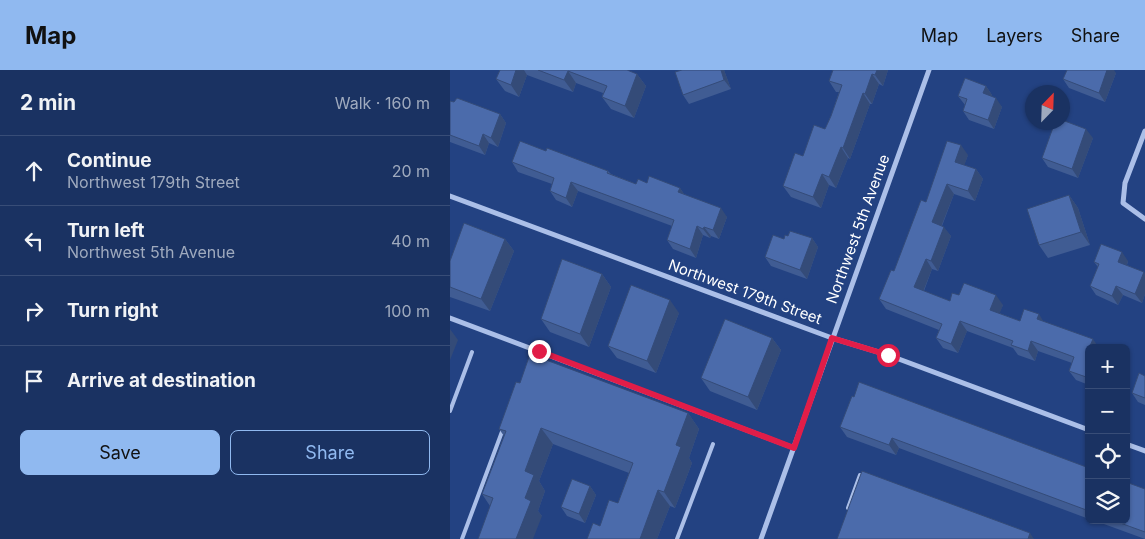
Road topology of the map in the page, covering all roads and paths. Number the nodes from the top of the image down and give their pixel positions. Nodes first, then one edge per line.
1 (929, 70) edge
2 (1145, 131) edge
3 (450, 196) edge
4 (1145, 219) edge
5 (450, 318) edge
6 (832, 338) junction
7 (472, 352) dead end
8 (450, 411) edge
9 (504, 428) edge
10 (1085, 429) edge
11 (713, 444) dead end
12 (1130, 445) edge
13 (794, 448) junction
14 (1145, 451) edge
15 (869, 478) edge
16 (847, 512) edge
17 (462, 539) edge
18 (677, 539) edge
19 (761, 539) edge

1 - 6 street, Northwest 5th Avenue
2 - 4 street
3 - 6 street, Northwest 179th Street
5 - 13 street
6 - 10 street, Northwest 179th Street
6 - 13 street, Northwest 5th Avenue
7 - 8 lane
9 - 17 lane
11 - 18 lane
12 - 14 street
13 - 19 street, Northwest 5th Avenue
15 - 16 lane

